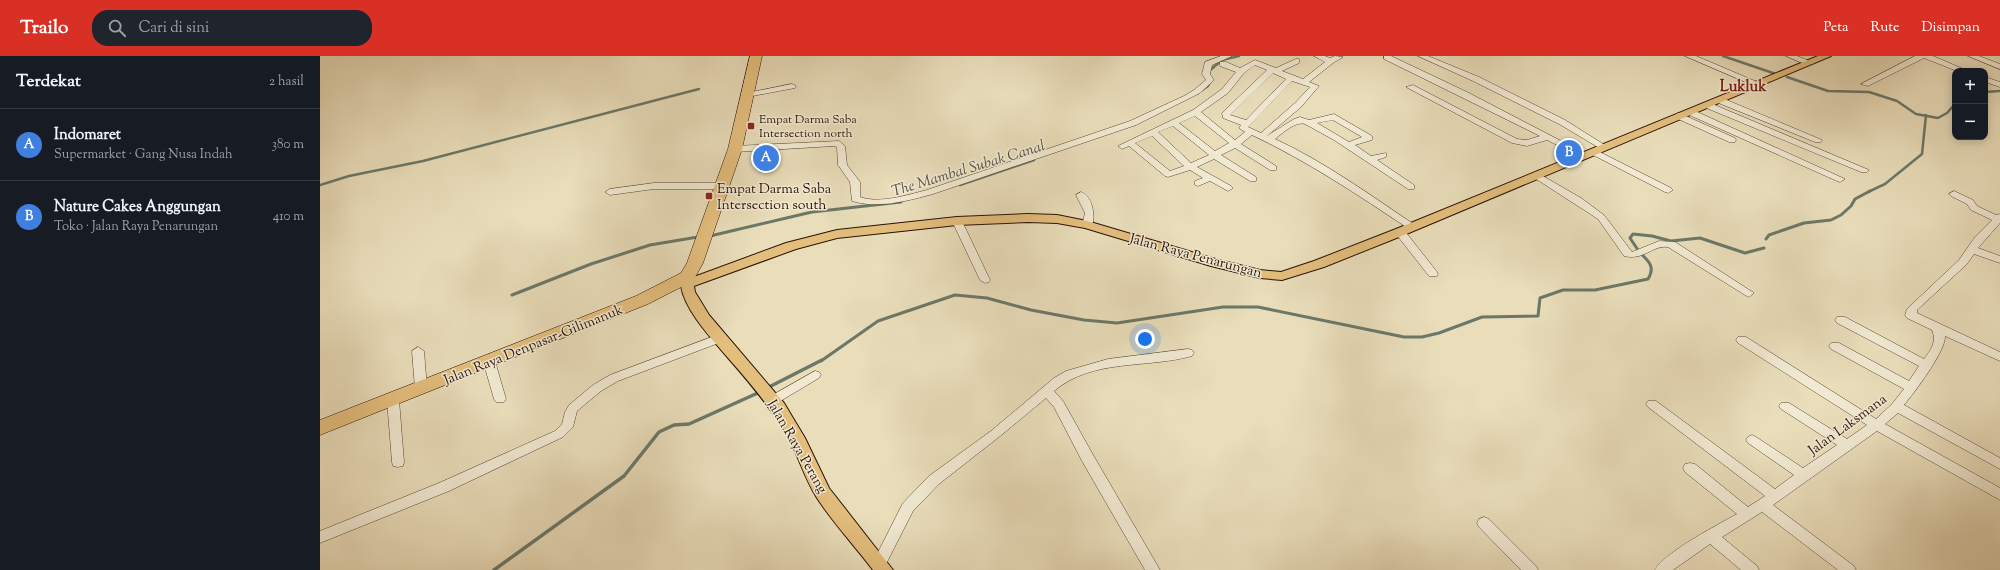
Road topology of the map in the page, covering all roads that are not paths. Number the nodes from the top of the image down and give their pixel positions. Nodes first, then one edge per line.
1 (756, 56) edge
2 (1228, 56) edge
3 (1318, 56) edge
4 (1422, 56) edge
5 (1689, 56) edge
6 (1790, 56) edge
7 (1826, 56) edge
8 (1921, 56) edge
9 (1926, 56) edge
10 (1972, 56) edge
11 (1339, 57) edge
12 (1387, 57) dead end
13 (1296, 61) dead end
14 (1330, 61) junction
15 (1810, 63) junction
16 (1223, 64) dead end
17 (2000, 67) edge
18 (1956, 68) edge
19 (1274, 70) junction
20 (1241, 71) junction
21 (1291, 78) junction
22 (1988, 80) edge
23 (1304, 82) junction
24 (1758, 84) junction
25 (1865, 84) dead end
26 (2000, 85) edge
27 (792, 86) dead end
28 (1410, 87) dead end
29 (746, 95) junction
30 (1719, 100) junction
31 (1707, 105) junction
32 (1196, 112) junction
33 (1684, 114) junction
34 (1173, 122) junction
35 (1309, 122) junction
36 (1248, 127) junction
37 (1153, 132) junction
38 (1547, 137) junction
39 (1266, 138) junction
40 (1732, 140) dead end
41 (1818, 140) dead end
42 (1236, 144) junction
43 (1348, 145) junction
44 (735, 150) junction
45 (1594, 151) junction
46 (1214, 155) junction
47 (1383, 155) dead end
48 (1369, 159) junction
49 (1189, 166) junction
50 (1272, 168) dead end
51 (1864, 170) dead end
52 (1536, 175) junction
53 (1210, 178) junction
54 (1253, 179) dead end
55 (1840, 179) dead end
56 (1198, 183) dead end
57 (721, 186) junction
58 (1411, 187) dead end
59 (1228, 188) dead end
60 (1668, 190) dead end
61 (610, 192) dead end
62 (1954, 194) dead end
63 (1081, 195) dead end
64 (1999, 218) edge
65 (957, 221) junction
66 (1087, 225) junction
67 (1405, 230) junction
68 (1971, 249) junction
69 (2000, 260) edge
70 (1433, 274) dead end
71 (985, 280) dead end
72 (683, 282) junction
73 (1749, 293) dead end
74 (1841, 320) dead end
75 (1937, 328) junction
76 (720, 338) junction
77 (1742, 340) dead end
78 (1836, 346) dead end
79 (418, 351) dead end
80 (1188, 353) dead end
81 (1999, 355) edge
82 (489, 360) junction
83 (1926, 365) junction
84 (816, 375) dead end
85 (421, 388) junction
86 (1912, 388) junction
87 (1046, 390) junction
88 (500, 399) dead end
89 (772, 399) junction
90 (393, 400) junction
91 (1652, 404) dead end
92 (1785, 406) dead end
93 (1897, 407) junction
94 (1876, 425) junction
95 (320, 428) edge
96 (1752, 440) dead end
97 (1847, 445) junction
98 (398, 462) dead end
99 (2000, 464) edge
100 (1690, 468) dead end
101 (1803, 475) junction
102 (2000, 495) edge
103 (1775, 496) junction
104 (1762, 505) junction
105 (1747, 514) junction
106 (1484, 523) dead end
107 (1710, 536) junction
108 (320, 538) edge
109 (882, 567) edge
110 (1669, 568) edge
111 (1153, 570) edge
112 (1531, 570) edge
113 (1752, 570) edge
114 (1849, 570) edge

1 - 29 highway, Jalan Raya Denpasar-Gilimanuk
2 - 44 street
3 - 14 street
4 - 45 street
5 - 24 street
6 - 15 street
7 - 15 main road, Jalan Raya Penarungan
8 - 25 street
9 - 18 street
10 - 17 street
11 - 14 street
12 - 38 street
13 - 19 street
14 - 23 street
15 - 24 main road, Jalan Raya Penarungan
16 - 20 street
19 - 20 street
19 - 21 street
19 - 36 street
20 - 32 street
21 - 23 street
21 - 36 street
22 - 26 street
23 - 39 street
24 - 30 main road, Jalan Raya Penarungan
27 - 29 street
28 - 38 street
29 - 44 highway, Jalan Raya Denpasar-Gilimanuk
30 - 31 main road, Jalan Raya Penarungan
30 - 41 street
31 - 33 main road, Jalan Raya Penarungan
31 - 51 street
32 - 34 street
32 - 42 street
33 - 40 street
33 - 45 main road, Jalan Raya Penarungan
33 - 55 street
34 - 37 street
34 - 46 street
35 - 39 street
35 - 43 street
35 - 43 street
36 - 39 street
36 - 42 street
37 - 49 street
37 - 49 street
38 - 45 street
39 - 67 street
42 - 46 street
42 - 50 street
43 - 48 street
44 - 57 highway, Jalan Raya Denpasar-Gilimanuk
45 - 52 main road, Jalan Raya Penarungan
45 - 60 street
46 - 49 street
46 - 54 street
47 - 48 street
48 - 58 street
49 - 53 street
52 - 67 main road, Jalan Raya Penarungan
52 - 73 street
53 - 56 street
53 - 59 street
57 - 61 street
57 - 72 highway, Jalan Raya Denpasar-Gilimanuk
62 - 64 street
63 - 66 street
64 - 68 street
65 - 66 main road, Jalan Raya Penarungan
65 - 71 street
65 - 72 main road, Jalan Raya Penarungan
66 - 67 main road, Jalan Raya Penarungan
67 - 70 street
68 - 69 street
68 - 75 street
72 - 76 main road, Jalan Raya Perang
72 - 82 highway, Jalan Raya Denpasar-Gilimanuk
74 - 83 street
75 - 81 street
75 - 83 street, Jalan Laksmana
76 - 89 main road, Jalan Raya Perang
76 - 108 street
77 - 94 street
78 - 86 street
79 - 85 street
80 - 87 street
82 - 85 highway, Jalan Raya Denpasar-Gilimanuk
82 - 88 street
83 - 86 street, Jalan Laksmana
84 - 89 street
85 - 90 highway, Jalan Raya Denpasar-Gilimanuk
86 - 93 street, Jalan Laksmana
87 - 109 street
87 - 111 street
89 - 109 main road, Jalan Raya Perang
90 - 95 highway, Jalan Raya Denpasar-Gilimanuk
90 - 98 street
91 - 103 street
92 - 97 street
93 - 94 street, Jalan Laksmana
93 - 99 street
94 - 97 street, Jalan Laksmana
94 - 102 street
96 - 101 street
97 - 101 street, Jalan Laksmana
100 - 105 street
101 - 103 street, Jalan Laksmana
103 - 104 street, Jalan Laksmana
104 - 105 street, Jalan Laksmana
104 - 114 street
105 - 107 street, Jalan Laksmana
106 - 112 street
107 - 110 street, Jalan Laksmana
107 - 113 street

